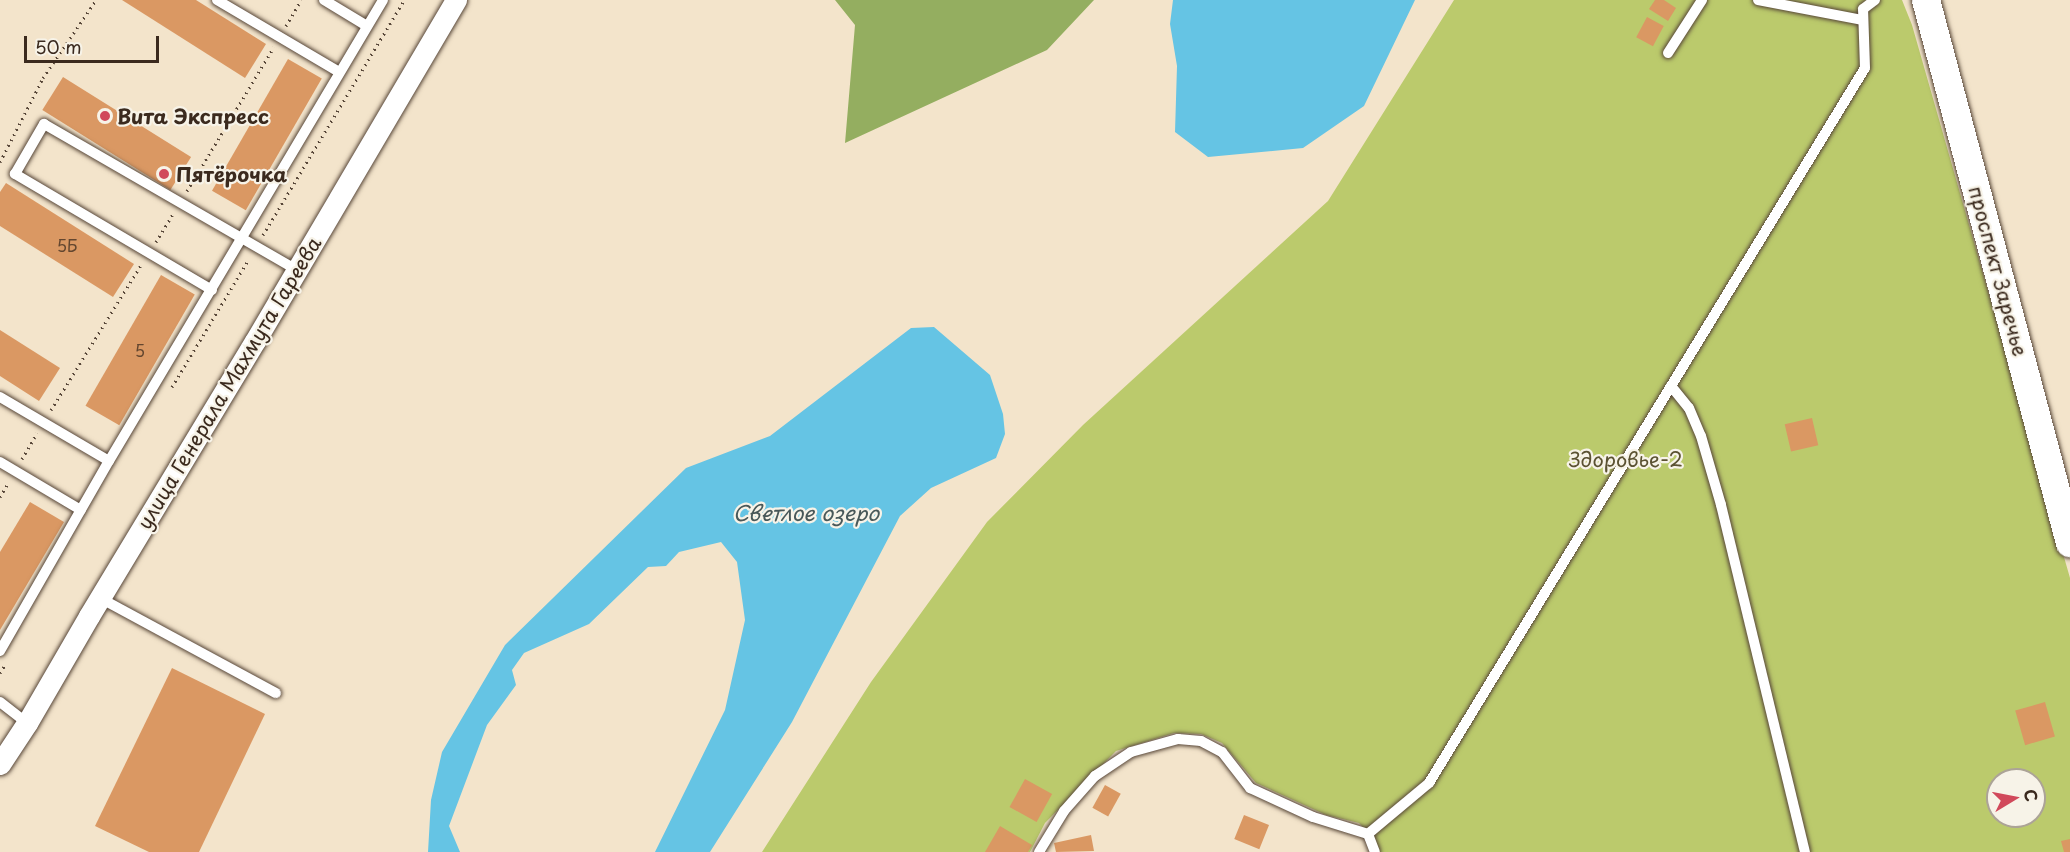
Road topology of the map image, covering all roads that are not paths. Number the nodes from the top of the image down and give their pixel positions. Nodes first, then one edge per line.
1 (217, 0) edge
2 (324, 0) edge
3 (383, 0) edge
4 (456, 0) edge
5 (1702, 0) edge
6 (1758, 0) edge
7 (1875, 0) edge
8 (1926, 0) edge
9 (1863, 20) junction
10 (367, 26) junction
11 (1668, 53) dead end
12 (339, 72) junction
13 (242, 240) junction
14 (297, 270) junction
15 (212, 290) junction
16 (1671, 386) junction
17 (0, 397) edge
18 (109, 461) junction
19 (0, 462) edge
20 (81, 510) junction
21 (2070, 543) edge
22 (100, 598) junction
23 (0, 651) edge
24 (276, 693) dead end
25 (0, 702) edge
26 (27, 723) junction
27 (0, 764) edge
28 (1368, 834) junction
29 (1039, 852) edge
30 (1375, 852) edge
31 (1805, 852) edge

1 - 12 lane
2 - 10 lane
3 - 10 lane
4 - 14 street, улица Генерала Махмута Гареева
5 - 11 lane
6 - 9 lane
7 - 9 lane
8 - 21 street, проспект Заречье
9 - 16 lane
10 - 12 lane
12 - 13 lane
13 - 14 lane
13 - 15 lane
13 - 15 lane
14 - 22 street, улица Генерала Махмута Гареева
15 - 18 lane
16 - 28 lane
16 - 31 lane
17 - 18 lane
18 - 20 lane
19 - 20 lane
20 - 23 lane
22 - 24 lane
22 - 26 street, улица Генерала Махмута Гареева
25 - 26 lane
26 - 27 street, улица Генерала Махмута Гареева
28 - 29 lane
28 - 30 lane

